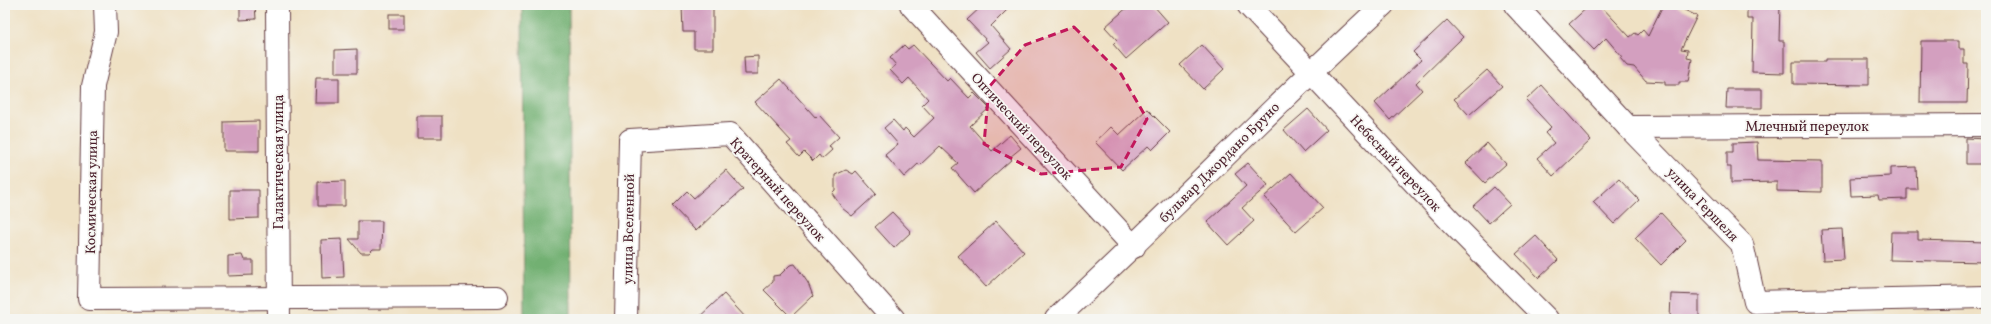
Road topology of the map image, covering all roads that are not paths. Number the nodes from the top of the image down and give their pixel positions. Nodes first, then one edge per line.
1 (105, 5) edge
2 (277, 5) edge
3 (910, 5) edge
4 (1248, 5) edge
5 (1383, 5) edge
6 (1515, 5) edge
7 (1311, 71) junction
8 (1986, 125) edge
9 (1628, 127) junction
10 (630, 140) joint
11 (1134, 247) junction
12 (497, 297) dead end
13 (1986, 297) edge
14 (279, 309) edge
15 (626, 319) edge
16 (894, 319) edge
17 (1056, 319) edge
18 (1547, 319) edge

1 - 14 street, Космическая улица
2 - 14 street, Галактическая улица
3 - 11 street, Оптический переулок
4 - 7 street, Небесный переулок
5 - 7 street, бульвар Джордано Бруно
6 - 9 street, улица Гершеля
7 - 11 street, бульвар Джордано Бруно
7 - 18 street, Небесный переулок
8 - 9 street, Млечный переулок
9 - 13 street, улица Гершеля
10 - 15 street, улица Вселенной
10 - 16 street, Кратерный переулок
11 - 17 street, бульвар Джордано Бруно
12 - 14 street

